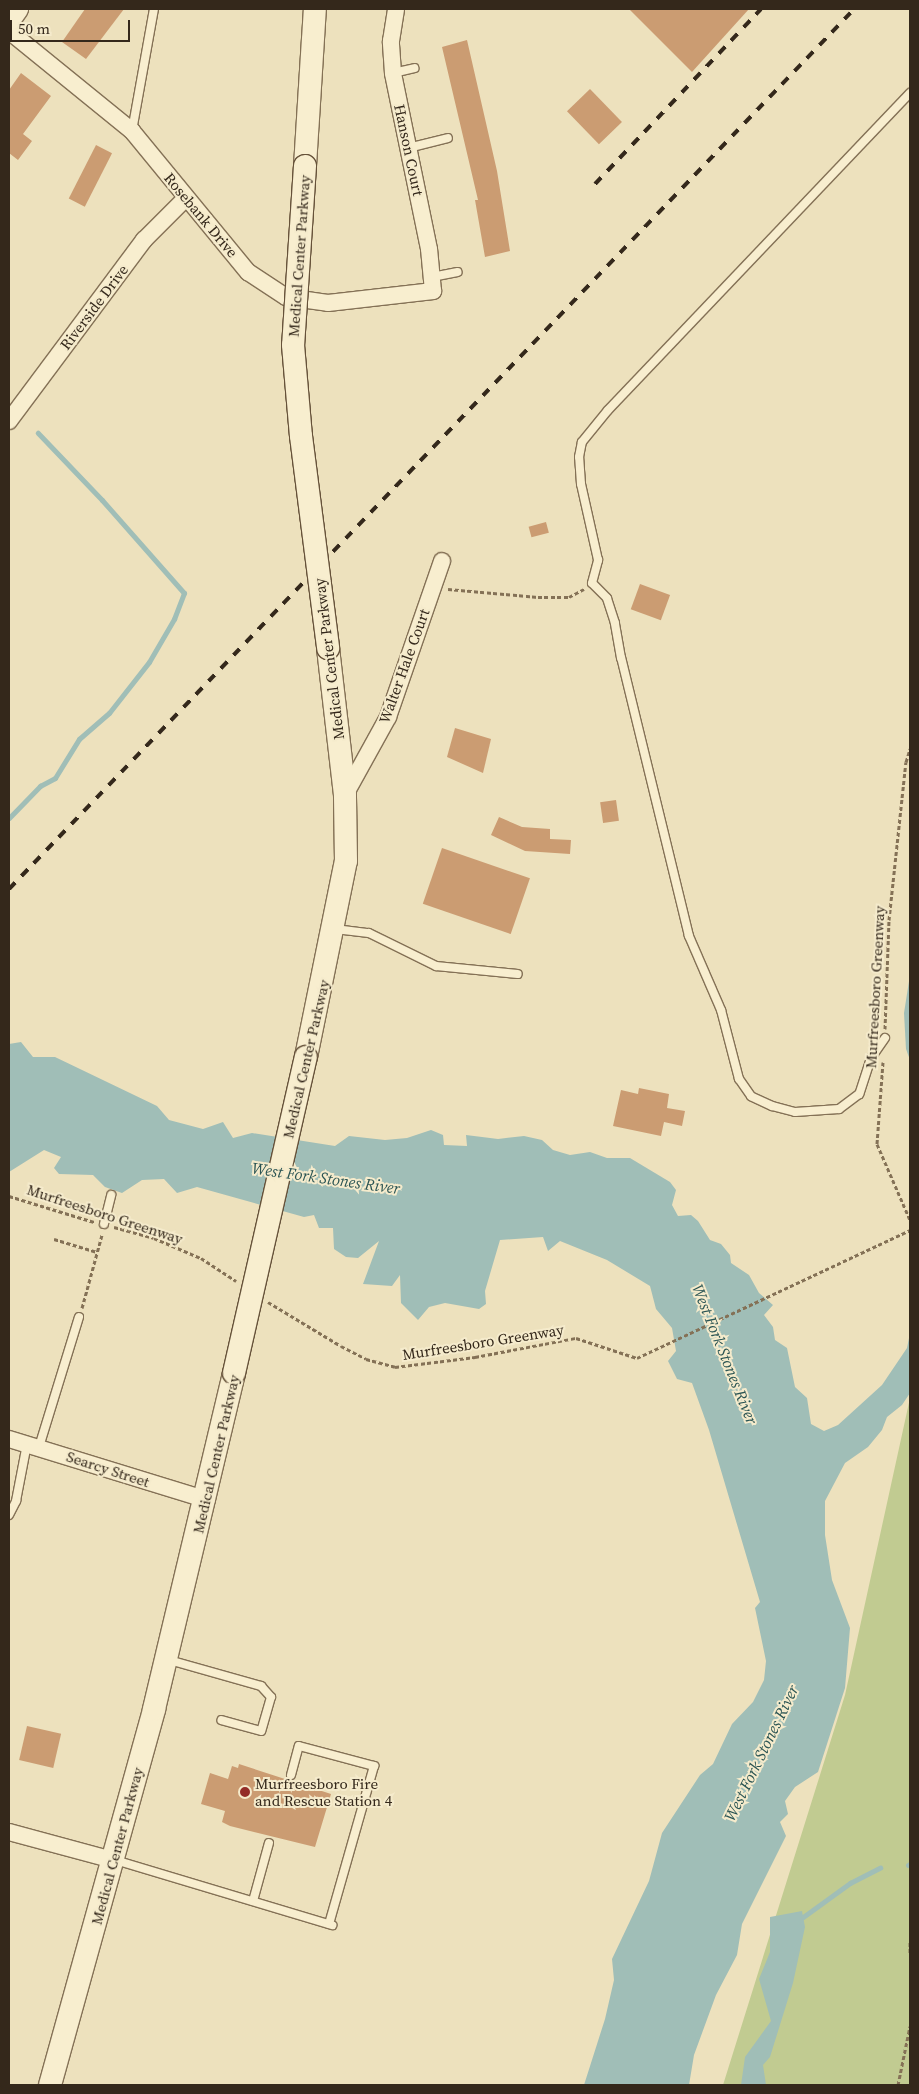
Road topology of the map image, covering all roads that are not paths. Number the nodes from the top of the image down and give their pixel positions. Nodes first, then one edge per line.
1 (18, 9) edge
2 (154, 9) edge
3 (315, 9) edge
4 (396, 9) edge
5 (9, 22) edge
6 (9, 31) edge
7 (414, 68) dead end
8 (393, 73) junction
9 (910, 94) edge
10 (132, 131) junction
11 (448, 138) dead end
12 (408, 148) junction
13 (186, 198) junction
14 (458, 272) dead end
15 (432, 284) junction
16 (9, 421) edge
17 (442, 561) dead end
18 (345, 795) junction
19 (334, 928) junction
20 (518, 974) dead end
21 (885, 1038) road end
22 (111, 1196) dead end
23 (104, 1224) road end
24 (79, 1317) road end
25 (9, 1438) edge
26 (33, 1445) junction
27 (207, 1500) junction
28 (9, 1515) edge
29 (167, 1660) junction
30 (221, 1720) dead end
31 (291, 1775) dead end
32 (9, 1832) edge
33 (269, 1843) dead end
34 (113, 1860) junction
35 (253, 1901) junction
36 (50, 2085) edge

1 - 5 street
2 - 10 lane
3 - 18 main road, Medical Center Parkway, bridge
4 - 8 street, Hanson Court
6 - 10 street, Rosebank Drive
7 - 8 lane
8 - 12 street, Hanson Court
9 - 21 lane
10 - 13 street, Rosebank Drive
11 - 12 lane
12 - 15 street, Hanson Court
13 - 15 street, Rosebank Drive
13 - 16 street, Riverside Drive
14 - 15 lane
17 - 18 street, Walter Hale Court
18 - 19 main road, Medical Center Parkway
19 - 20 lane
19 - 27 main road, Medical Center Parkway, bridge
22 - 23 lane
24 - 26 lane
25 - 26 street, Searcy Street
26 - 27 street, Searcy Street
26 - 28 lane
27 - 29 main road, Medical Center Parkway
29 - 30 lane
29 - 34 main road, Medical Center Parkway
31 - 35 lane
32 - 34 street
33 - 35 lane
34 - 35 lane
34 - 36 main road, Medical Center Parkway

